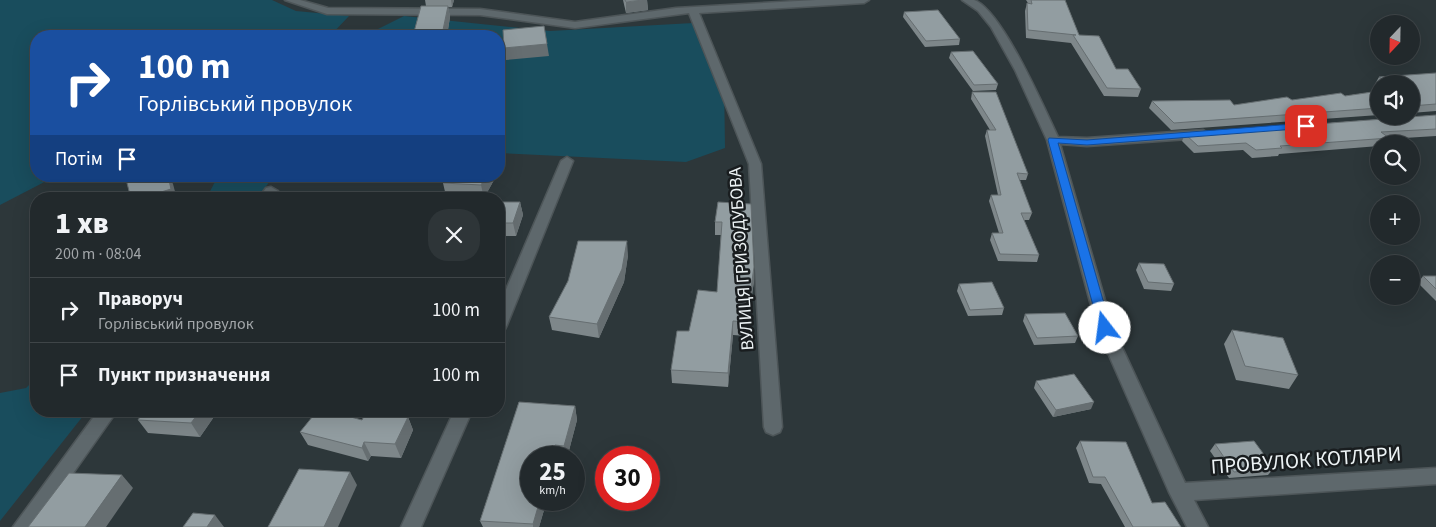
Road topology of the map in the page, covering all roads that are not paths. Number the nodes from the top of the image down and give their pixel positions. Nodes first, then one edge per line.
1 (290, 0) edge
2 (672, 0) edge
3 (864, 0) edge
4 (967, 0) edge
5 (693, 10) junction
6 (676, 11) junction
7 (1216, 133) edge
8 (1053, 140) junction
9 (567, 161) dead end
10 (505, 311) edge
11 (104, 417) edge
12 (460, 417) edge
13 (773, 427) dead end
14 (1436, 476) edge
15 (1179, 492) junction
16 (23, 527) edge
17 (411, 527) edge
18 (1198, 527) edge

1 - 6 street
2 - 6 street
3 - 5 street
4 - 8 street
5 - 6 street
5 - 13 street, ВУЛИЦЯ ГРИЗОДУБОВА
7 - 8 street
8 - 15 street
9 - 10 street
11 - 16 street
12 - 17 street
14 - 15 street, ПРОВУЛОК КОТЛЯРИ
15 - 18 street

